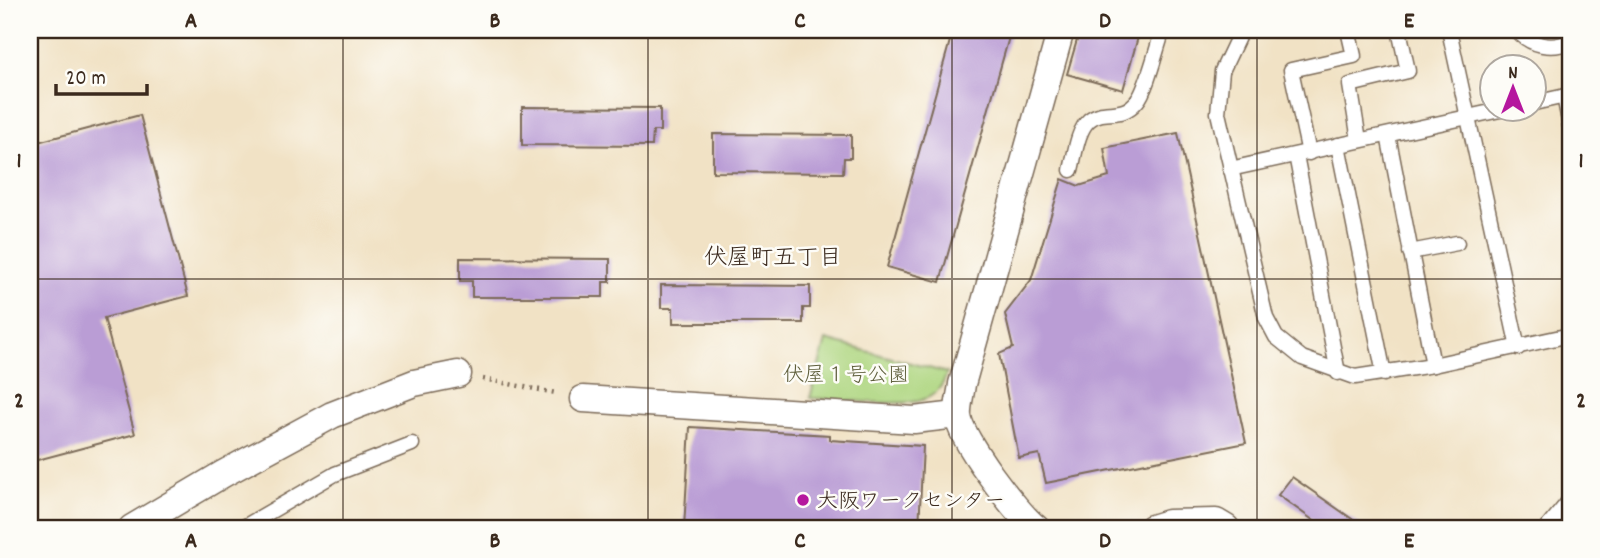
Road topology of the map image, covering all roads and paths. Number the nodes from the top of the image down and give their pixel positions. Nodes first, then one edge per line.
1 (1060, 30) edge
2 (1163, 30) edge
3 (1244, 30) edge
4 (1348, 30) edge
5 (1399, 30) edge
6 (1449, 30) edge
7 (1517, 30) edge
8 (1570, 41) edge
9 (1567, 96) edge
10 (1548, 100) edge
11 (1478, 115) edge
12 (1467, 118) junction
13 (1570, 127) edge
14 (1388, 135) junction
15 (1359, 140) junction
16 (1338, 145) junction
17 (1303, 154) junction
18 (1230, 169) junction
19 (1071, 170) dead end
20 (1457, 243) dead end
21 (1410, 252) junction
22 (1570, 335) edge
23 (1518, 348) junction
24 (1433, 365) junction
25 (1338, 373) junction
26 (1384, 373) junction
27 (458, 374) joint
28 (583, 399) joint
29 (957, 415) junction
30 (412, 444) dead end
31 (1570, 500) edge
32 (132, 528) edge
33 (242, 528) edge
34 (1035, 528) edge
35 (1153, 528) edge
36 (1226, 528) edge
37 (1547, 528) edge

1 - 29 street
2 - 19 lane
3 - 18 lane
4 - 17 lane
5 - 15 lane
6 - 12 lane
7 - 8 lane
9 - 10 lane
9 - 13 lane
11 - 12 lane
12 - 14 lane
12 - 23 lane
14 - 15 lane
14 - 21 lane
15 - 16 lane
16 - 17 lane
16 - 26 lane
17 - 18 lane
17 - 25 lane
18 - 25 lane
20 - 21 lane
21 - 24 lane
22 - 23 lane
23 - 24 lane
24 - 26 lane
25 - 26 lane
27 - 28 path
27 - 32 street
28 - 29 street
29 - 34 street
30 - 33 lane
31 - 37 lane
35 - 36 street

